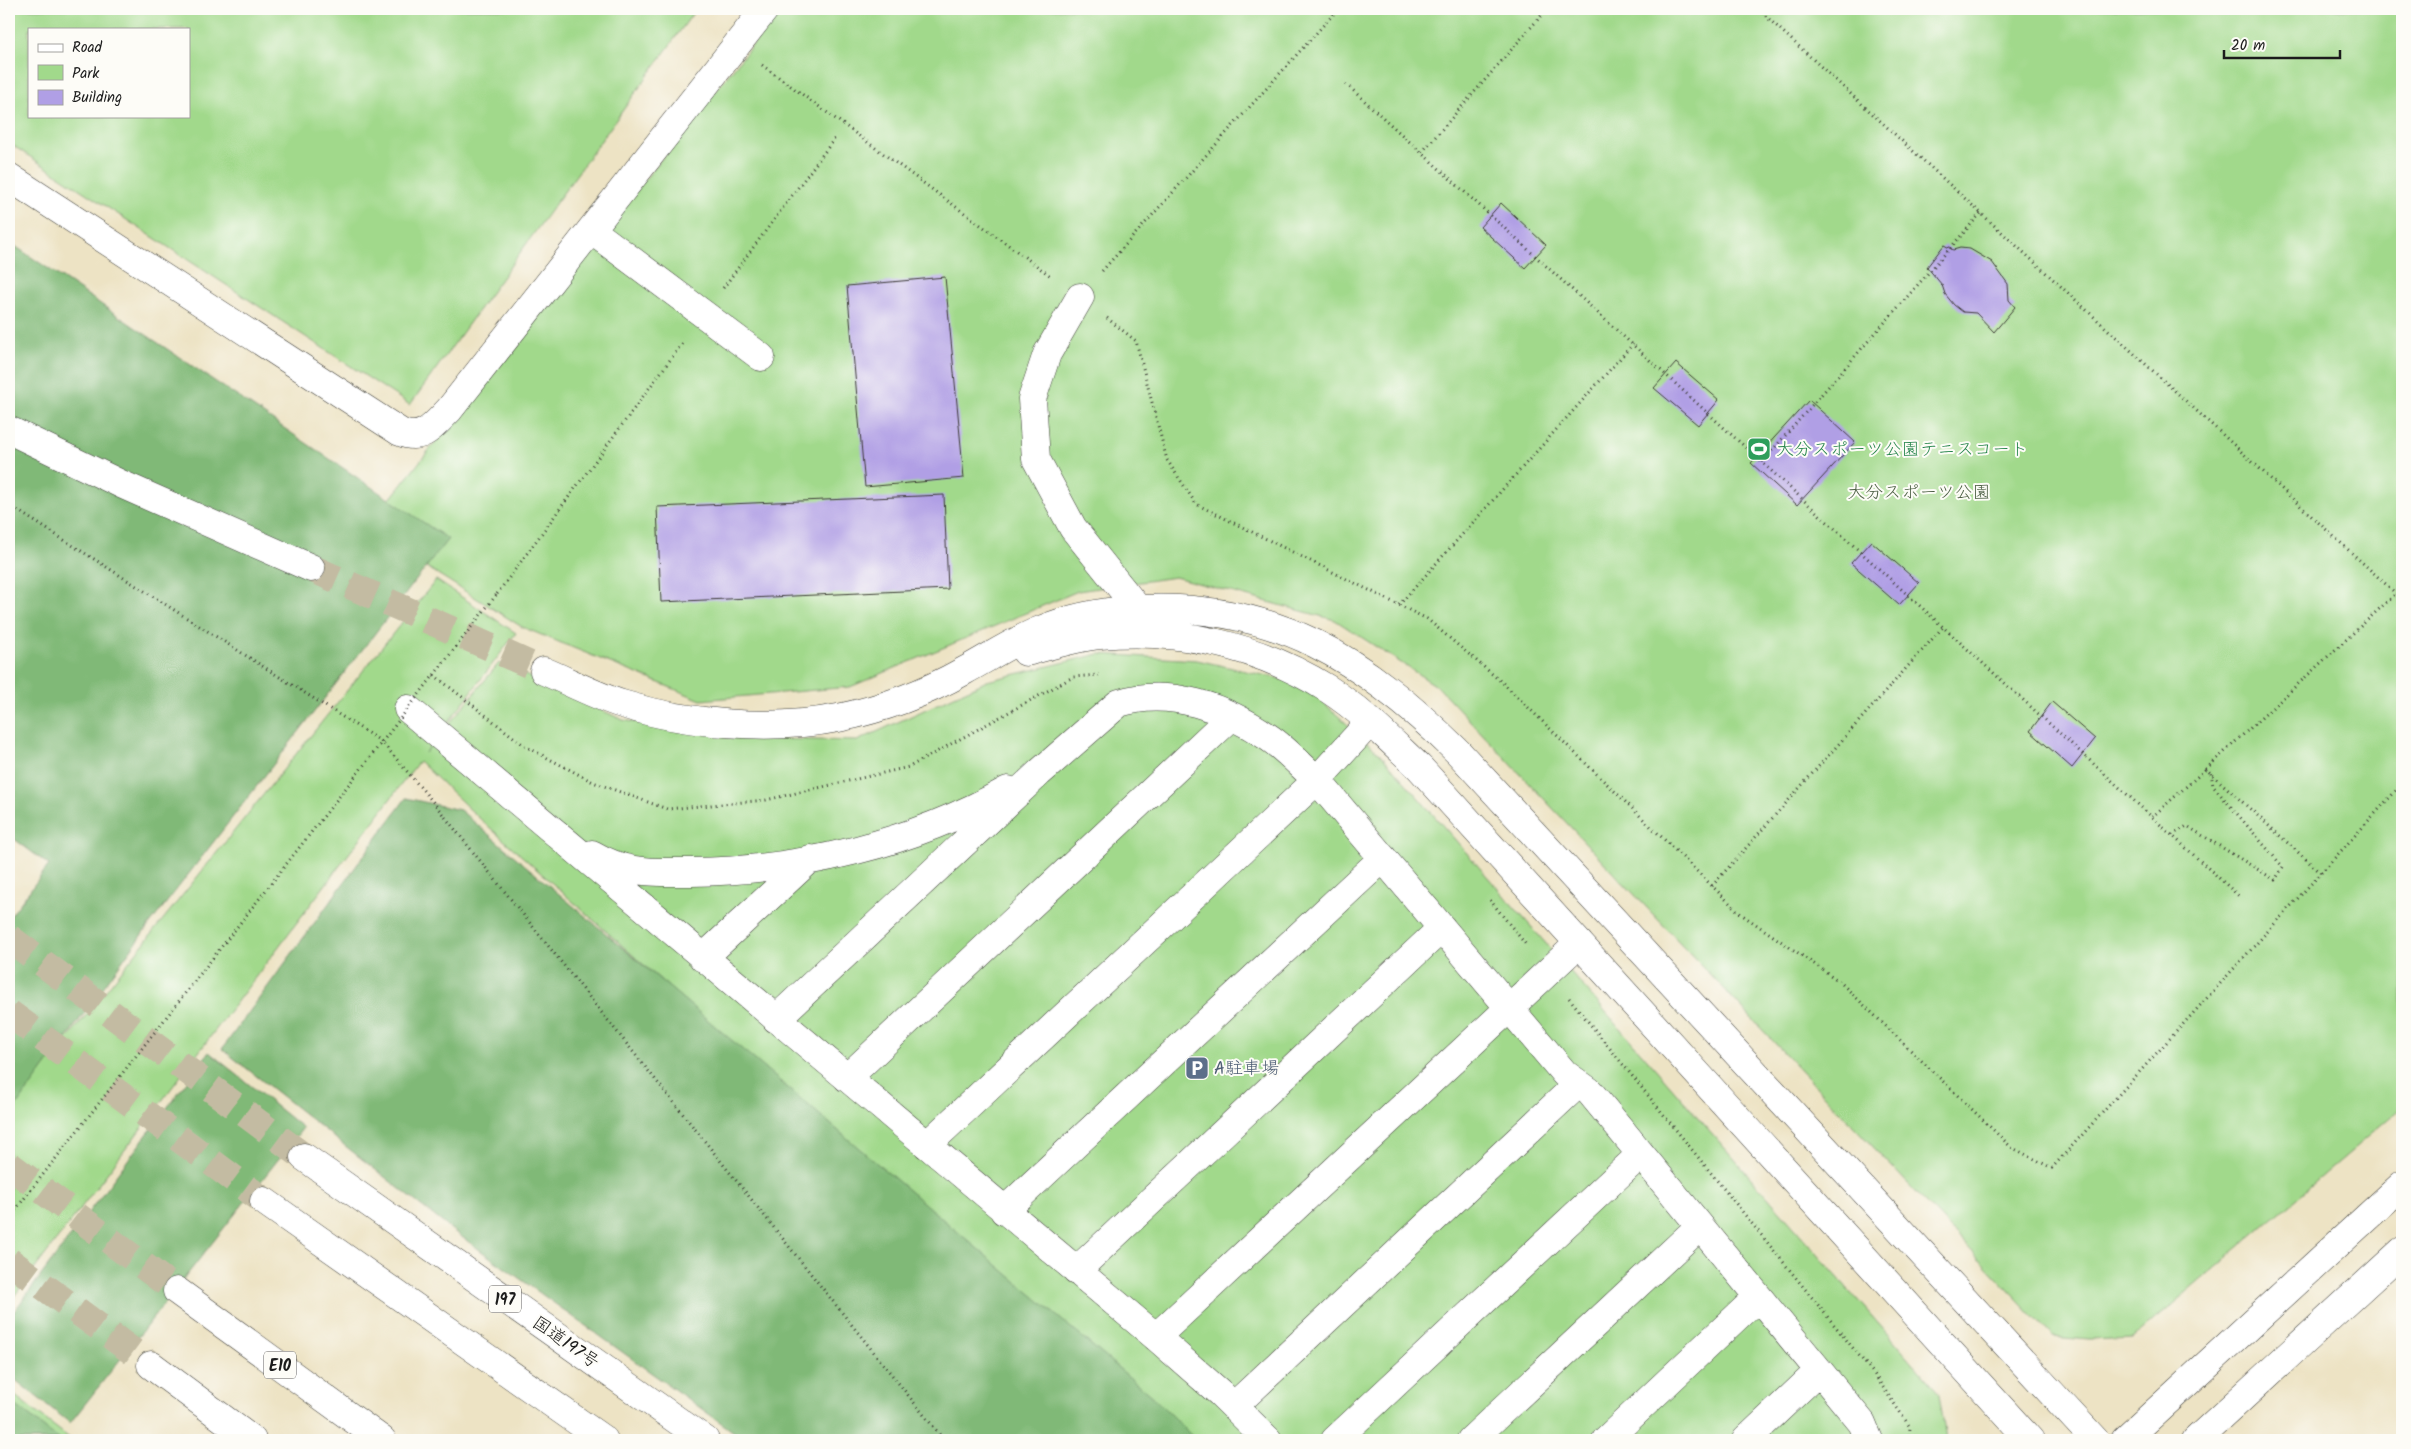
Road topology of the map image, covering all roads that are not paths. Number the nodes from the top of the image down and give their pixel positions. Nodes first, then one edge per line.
1 (765, 9) edge
2 (9, 177) edge
3 (591, 230) junction
4 (1080, 297) road end
5 (761, 357) dead end
6 (9, 430) edge
7 (311, 568) tunnel mouth
8 (1138, 609) junction
9 (544, 671) tunnel mouth
10 (963, 672) junction
11 (408, 709) road end
12 (1232, 716) junction
13 (1370, 722) junction
14 (1039, 773) junction
15 (1317, 780) junction
16 (566, 842) junction
17 (1383, 858) junction
18 (810, 859) junction
19 (1442, 928) junction
20 (1579, 943) junction
21 (703, 958) junction
22 (1508, 1008) junction
23 (776, 1019) junction
24 (847, 1078) junction
25 (1578, 1084) junction
26 (927, 1145) junction
27 (1641, 1154) junction
28 (304, 1157) tunnel mouth
29 (2402, 1185) edge
30 (264, 1200) tunnel mouth
31 (1004, 1210) junction
32 (1700, 1226) junction
33 (2402, 1251) edge
34 (1076, 1271) junction
35 (177, 1291) tunnel mouth
36 (1758, 1297) junction
37 (1156, 1337) junction
38 (151, 1365) tunnel mouth
39 (1819, 1371) junction
40 (1234, 1406) junction
41 (252, 1440) edge
42 (382, 1440) edge
43 (604, 1440) edge
44 (705, 1440) edge
45 (1268, 1440) edge
46 (1334, 1440) edge
47 (1471, 1440) edge
48 (1606, 1440) edge
49 (1746, 1440) edge
50 (1869, 1440) edge
51 (2030, 1440) edge
52 (2095, 1440) edge
53 (2125, 1440) edge
54 (2196, 1440) edge

1 - 3 main road
2 - 3 main road
3 - 5 main road
4 - 8 main road
6 - 7 main road
8 - 10 main road
8 - 52 main road
9 - 10 main road
10 - 13 main road
11 - 16 main road
12 - 14 main road
12 - 15 main road
12 - 24 main road
13 - 15 main road
13 - 20 main road
14 - 18 main road
14 - 23 main road
15 - 17 main road
15 - 26 main road
16 - 18 main road
16 - 21 main road
17 - 19 main road
17 - 31 main road
18 - 21 main road
19 - 22 main road
19 - 34 main road
20 - 22 main road
20 - 51 main road
21 - 23 main road
22 - 25 main road
22 - 37 main road
23 - 24 main road
24 - 26 main road
25 - 27 main road
25 - 40 main road
26 - 31 main road
27 - 32 main road
27 - 46 main road
28 - 44 main road, 国道197号 / 197
29 - 53 main road
30 - 43 main road
31 - 34 main road
32 - 36 main road
32 - 47 main road
33 - 54 main road
34 - 37 main road
35 - 42 main road, E10
36 - 39 main road
36 - 48 main road
37 - 40 main road
38 - 41 main road
39 - 49 main road
39 - 50 main road
40 - 45 main road

